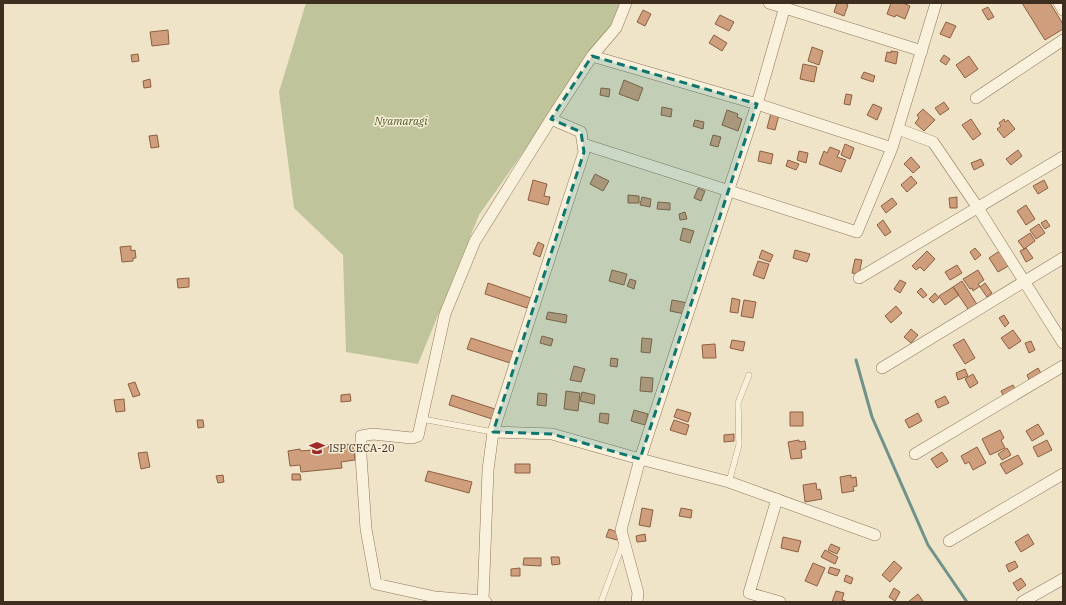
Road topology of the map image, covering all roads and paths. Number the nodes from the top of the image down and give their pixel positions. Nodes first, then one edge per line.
1 (626, 3) edge
2 (769, 3) edge
3 (936, 3) edge
4 (1058, 3) edge
5 (785, 6) edge
6 (1063, 10) edge
7 (1063, 40) edge
8 (922, 51) junction
9 (592, 56) junction
10 (976, 98) dead end
11 (757, 104) junction
12 (551, 119) junction
13 (898, 129) junction
14 (583, 144) junction
15 (892, 148) junction
16 (1063, 157) edge
17 (728, 191) junction
18 (978, 208) junction
19 (1063, 258) edge
20 (859, 278) dead end
21 (1025, 282) junction
22 (1063, 344) edge
23 (1063, 366) edge
24 (882, 368) dead end
25 (749, 375) dead end
26 (422, 418) junction
27 (493, 432) junction
28 (915, 454) dead end
29 (640, 460) junction
30 (1063, 474) edge
31 (729, 482) junction
32 (777, 500) junction
33 (875, 535) dead end
34 (624, 541) junction
35 (949, 541) dead end
36 (1063, 579) edge
37 (485, 601) edge
38 (601, 602) edge
39 (637, 602) edge
40 (780, 602) edge
41 (1022, 602) edge

1 - 9 street
2 - 5 street
3 - 8 street
4 - 6 street
5 - 8 street
5 - 11 street
7 - 10 street
8 - 13 street
9 - 11 street
9 - 12 street
11 - 15 street
11 - 17 street
12 - 14 street
12 - 26 street
13 - 15 street
13 - 18 street
14 - 17 street
14 - 27 street
15 - 17 street
16 - 18 street
17 - 29 street
18 - 20 street
18 - 21 street
19 - 21 street
21 - 22 street
21 - 24 street
23 - 28 street
25 - 31 lane
26 - 27 lane
26 - 37 street
27 - 29 street
27 - 37 street
29 - 31 street
29 - 34 street
30 - 35 street
31 - 32 street
32 - 33 street
32 - 40 street
34 - 38 lane
34 - 39 street
36 - 41 street

